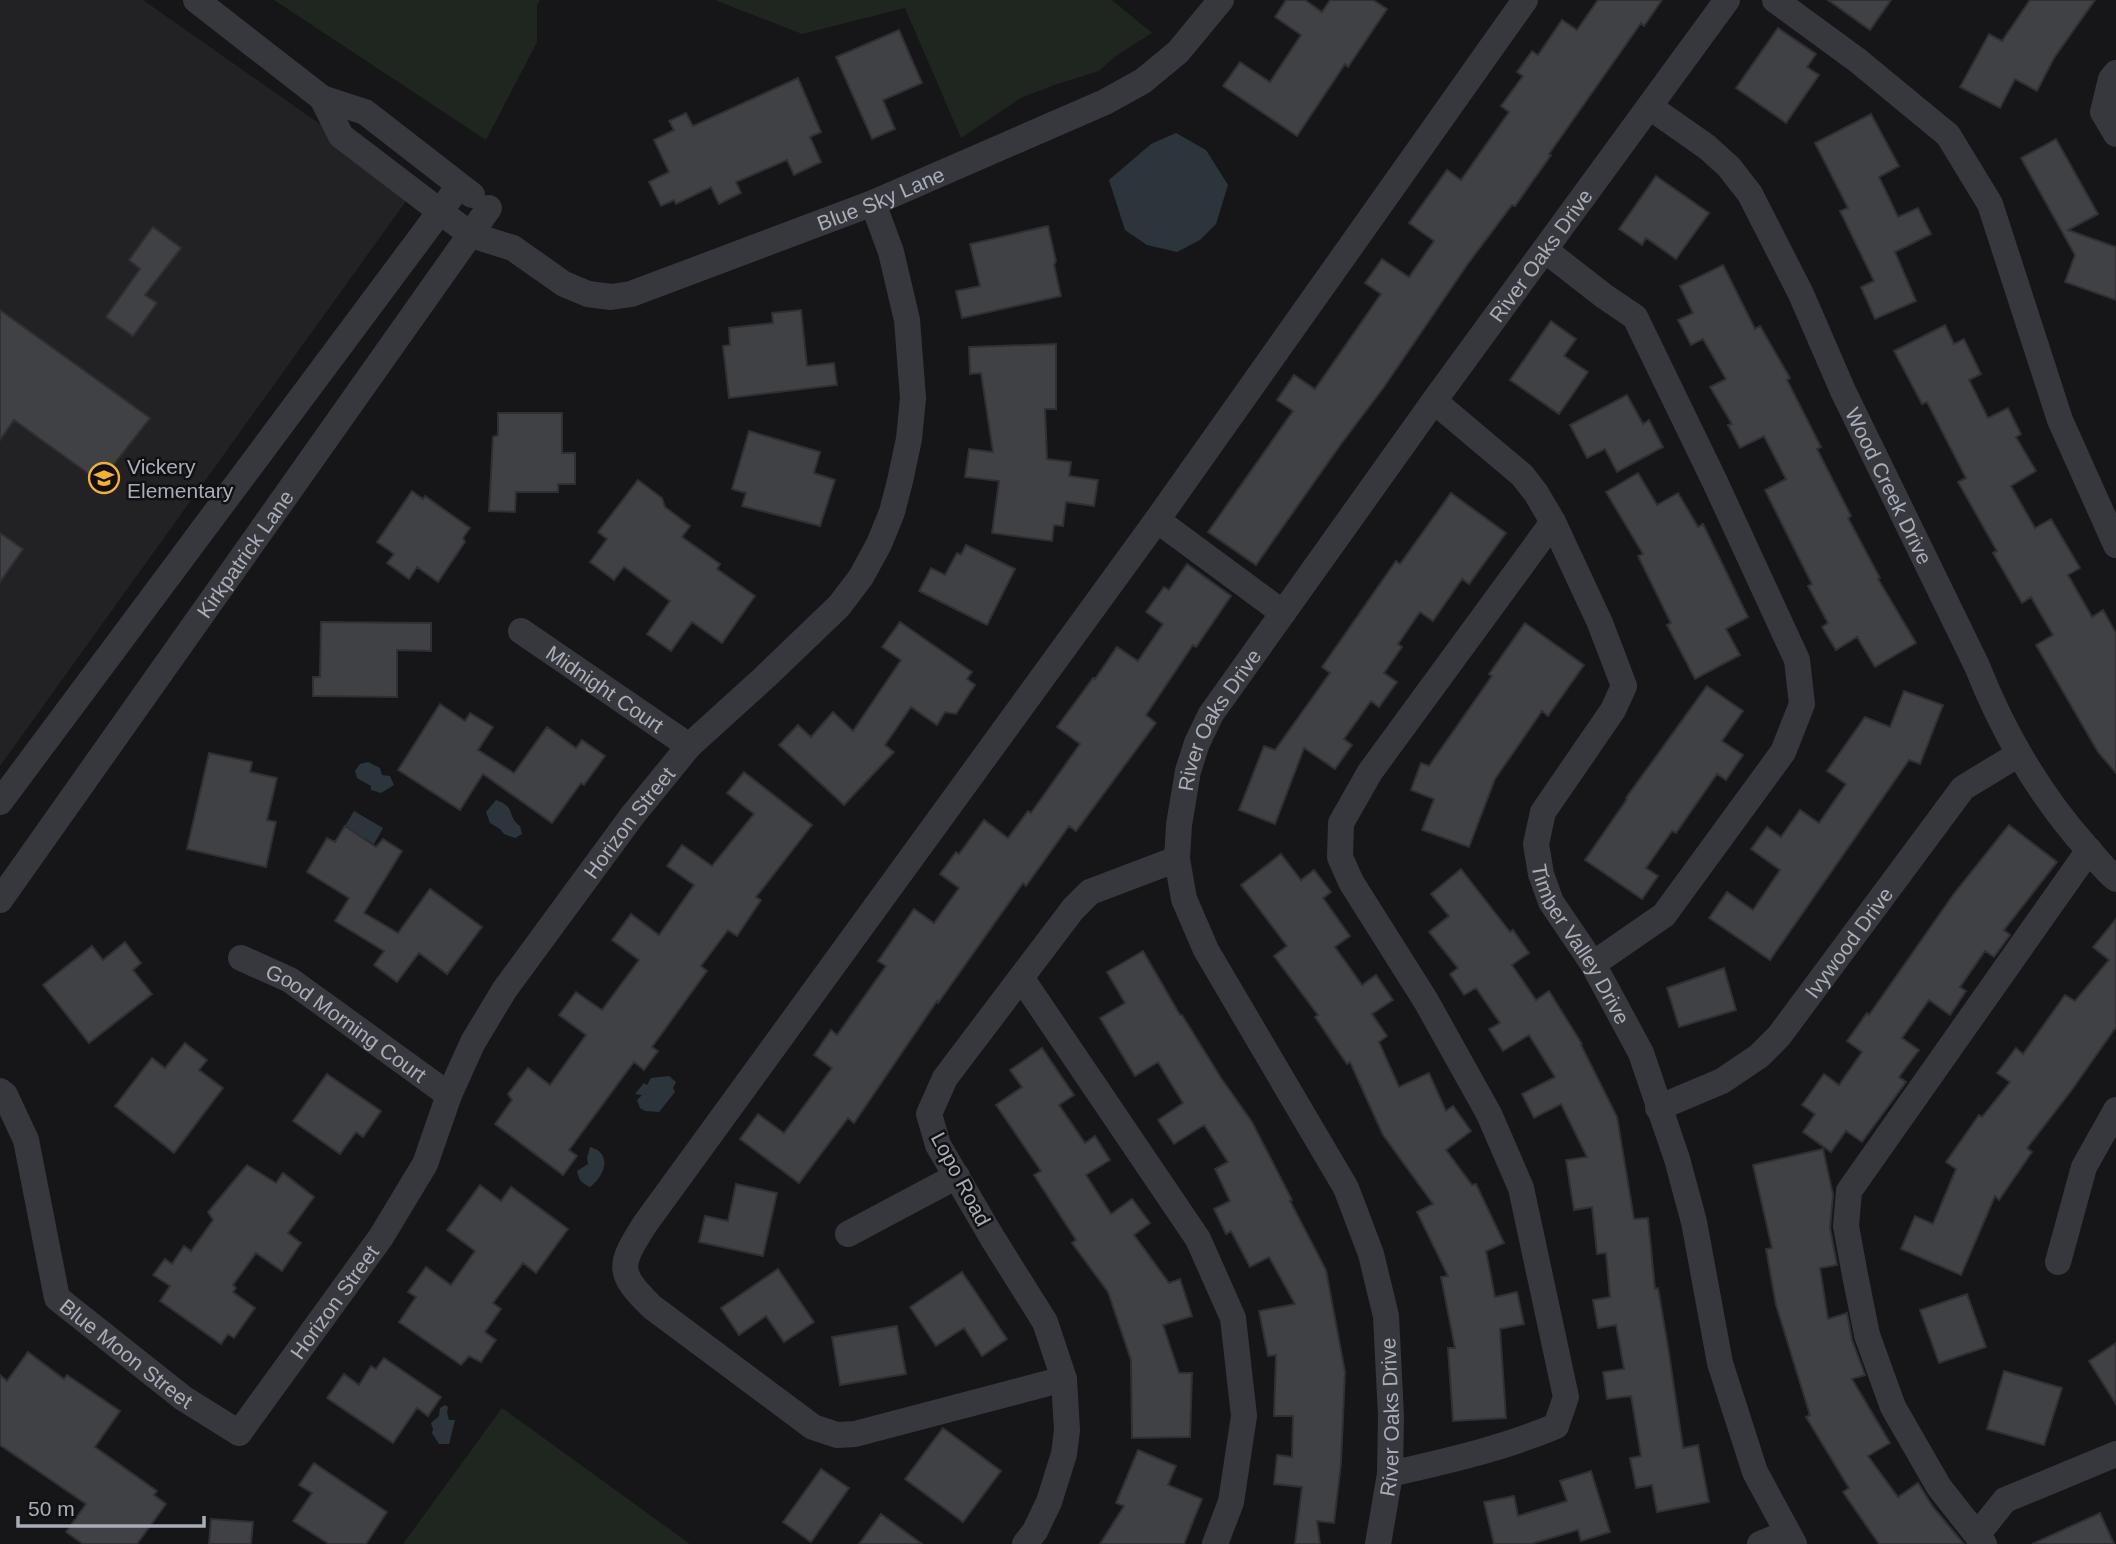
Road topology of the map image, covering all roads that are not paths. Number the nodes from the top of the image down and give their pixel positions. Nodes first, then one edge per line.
1 (196, 0) edge
2 (1221, 0) edge
3 (1525, 0) edge
4 (1727, 0) edge
5 (1775, 0) edge
6 (2116, 73) edge
7 (322, 98) junction
8 (1650, 107) junction
9 (2116, 134) edge
10 (459, 186) junction
11 (873, 203) junction
12 (489, 208) junction
13 (440, 212) junction
14 (471, 235) junction
15 (513, 248) junction
16 (1545, 250) junction
17 (1434, 401) junction
18 (1157, 520) junction
19 (1552, 522) junction
20 (2116, 545) edge
21 (1283, 613) junction
22 (521, 631) dead end
23 (689, 746) junction
24 (2019, 754) junction
25 (0, 802) edge
26 (2089, 850) junction
27 (1177, 859) junction
28 (2116, 879) edge
29 (0, 900) edge
30 (240, 958) dead end
31 (1593, 964) junction
32 (1022, 979) junction
33 (0, 1091) edge
34 (449, 1095) junction
35 (1658, 1108) junction
36 (2116, 1111) edge
37 (957, 1175) junction
38 (848, 1234) dead end
39 (2058, 1262) dead end
40 (1064, 1379) junction
41 (239, 1433) joint
42 (2116, 1454) edge
43 (1390, 1474) junction
44 (1791, 1538) edge
45 (1980, 1540) edge
46 (1026, 1544) edge
47 (1215, 1544) edge
48 (1378, 1544) edge
49 (1760, 1544) edge

1 - 7 street
2 - 11 street, Blue Sky Lane
3 - 18 street
4 - 8 street, River Oaks Drive
5 - 20 street
6 - 9 street
7 - 10 street
7 - 13 street, Blue Sky Lane
8 - 16 street, River Oaks Drive
8 - 24 street, Wood Creek Drive
10 - 12 street
10 - 13 street
11 - 15 street, Blue Sky Lane
11 - 23 street, Horizon Street
12 - 14 street, Kirkpatrick Lane
12 - 15 street, Blue Sky Lane
13 - 14 street, Blue Sky Lane
13 - 25 street
14 - 15 street, Blue Sky Lane
14 - 29 street, Kirkpatrick Lane
16 - 17 street, River Oaks Drive
16 - 31 street
17 - 19 street, Timber Valley Drive
17 - 21 street, River Oaks Drive
18 - 21 street
18 - 40 street
19 - 31 street, Timber Valley Drive
19 - 43 street
21 - 27 street, River Oaks Drive
22 - 23 street, Midnight Court
23 - 34 street, Horizon Street
24 - 26 street, Wood Creek Drive
24 - 35 street, Ivywood Drive
26 - 28 street, Wood Creek Drive
26 - 45 street
27 - 32 street, Lopo Road
27 - 43 street, River Oaks Drive
30 - 34 street, Good Morning Court
31 - 35 street, Timber Valley Drive
32 - 37 street, Lopo Road
32 - 47 street
33 - 41 street, Blue Moon Street
34 - 41 street, Horizon Street
35 - 44 street, Timber Valley Drive
36 - 39 street
37 - 38 street
37 - 40 street, Lopo Road
40 - 46 street, Lopo Road
42 - 45 street
43 - 48 street, River Oaks Drive
44 - 49 street

